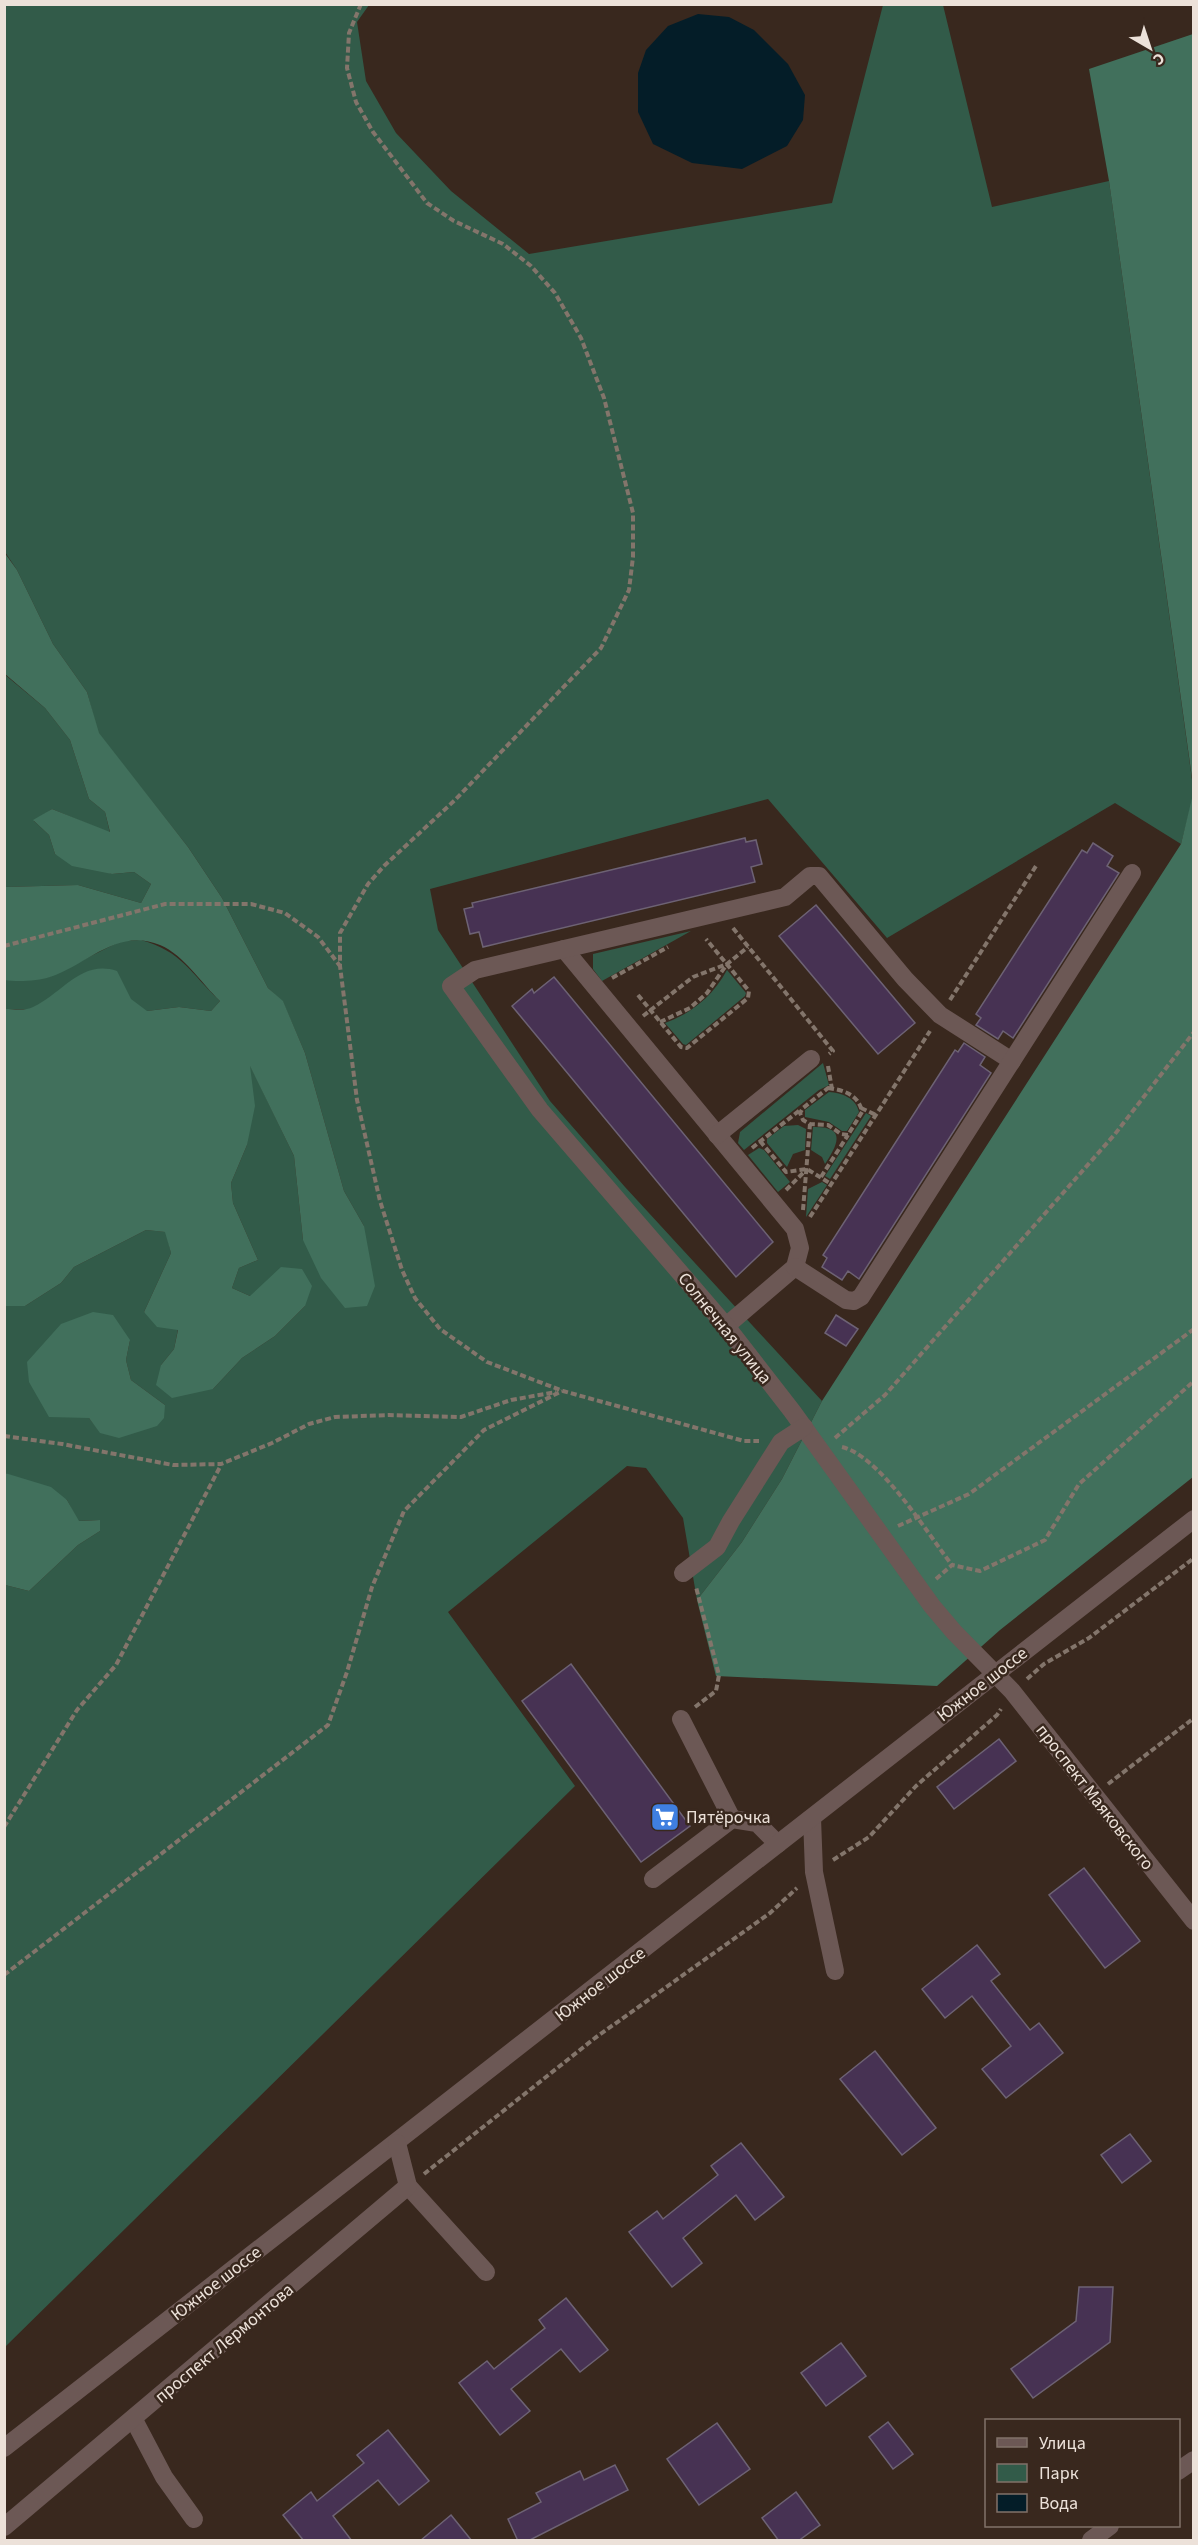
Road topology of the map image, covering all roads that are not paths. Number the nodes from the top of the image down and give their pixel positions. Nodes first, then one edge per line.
1 (1132, 873) dead end
2 (564, 949) junction
3 (818, 1058) road end
4 (1012, 1061) junction
5 (717, 1136) junction
6 (795, 1267) junction
7 (726, 1326) junction
8 (804, 1427) junction
9 (1194, 1519) edge
10 (690, 1568) road end
11 (996, 1673) junction
12 (681, 1719) road end
13 (812, 1818) junction
14 (732, 1819) junction
15 (778, 1844) junction
16 (653, 1879) dead end
17 (1194, 1921) edge
18 (834, 1971) dead end
19 (397, 2143) junction
20 (408, 2186) junction
21 (486, 2272) dead end
22 (134, 2420) junction
23 (4, 2448) edge
24 (1194, 2460) edge
25 (1180, 2470) edge
26 (194, 2519) dead end
27 (4, 2527) edge
28 (1109, 2527) edge
29 (1091, 2541) edge

1 - 4 street
2 - 4 street
2 - 5 street
2 - 7 street, Солнечная улица
3 - 5 street
4 - 6 street
5 - 6 street
6 - 7 street
7 - 8 street, Солнечная улица
8 - 10 street
8 - 11 street, Солнечная улица
9 - 11 street, Южное шоссе
11 - 13 street, Южное шоссе
11 - 17 street, проспект Маяковского
12 - 14 street
13 - 15 street, Южное шоссе
13 - 18 street
14 - 15 street
14 - 16 street
15 - 19 street, Южное шоссе
19 - 20 street
19 - 23 street, Южное шоссе
20 - 21 street
20 - 22 street, проспект Лермонтова
22 - 26 street
22 - 27 street, проспект Лермонтова
24 - 25 street
28 - 29 street

